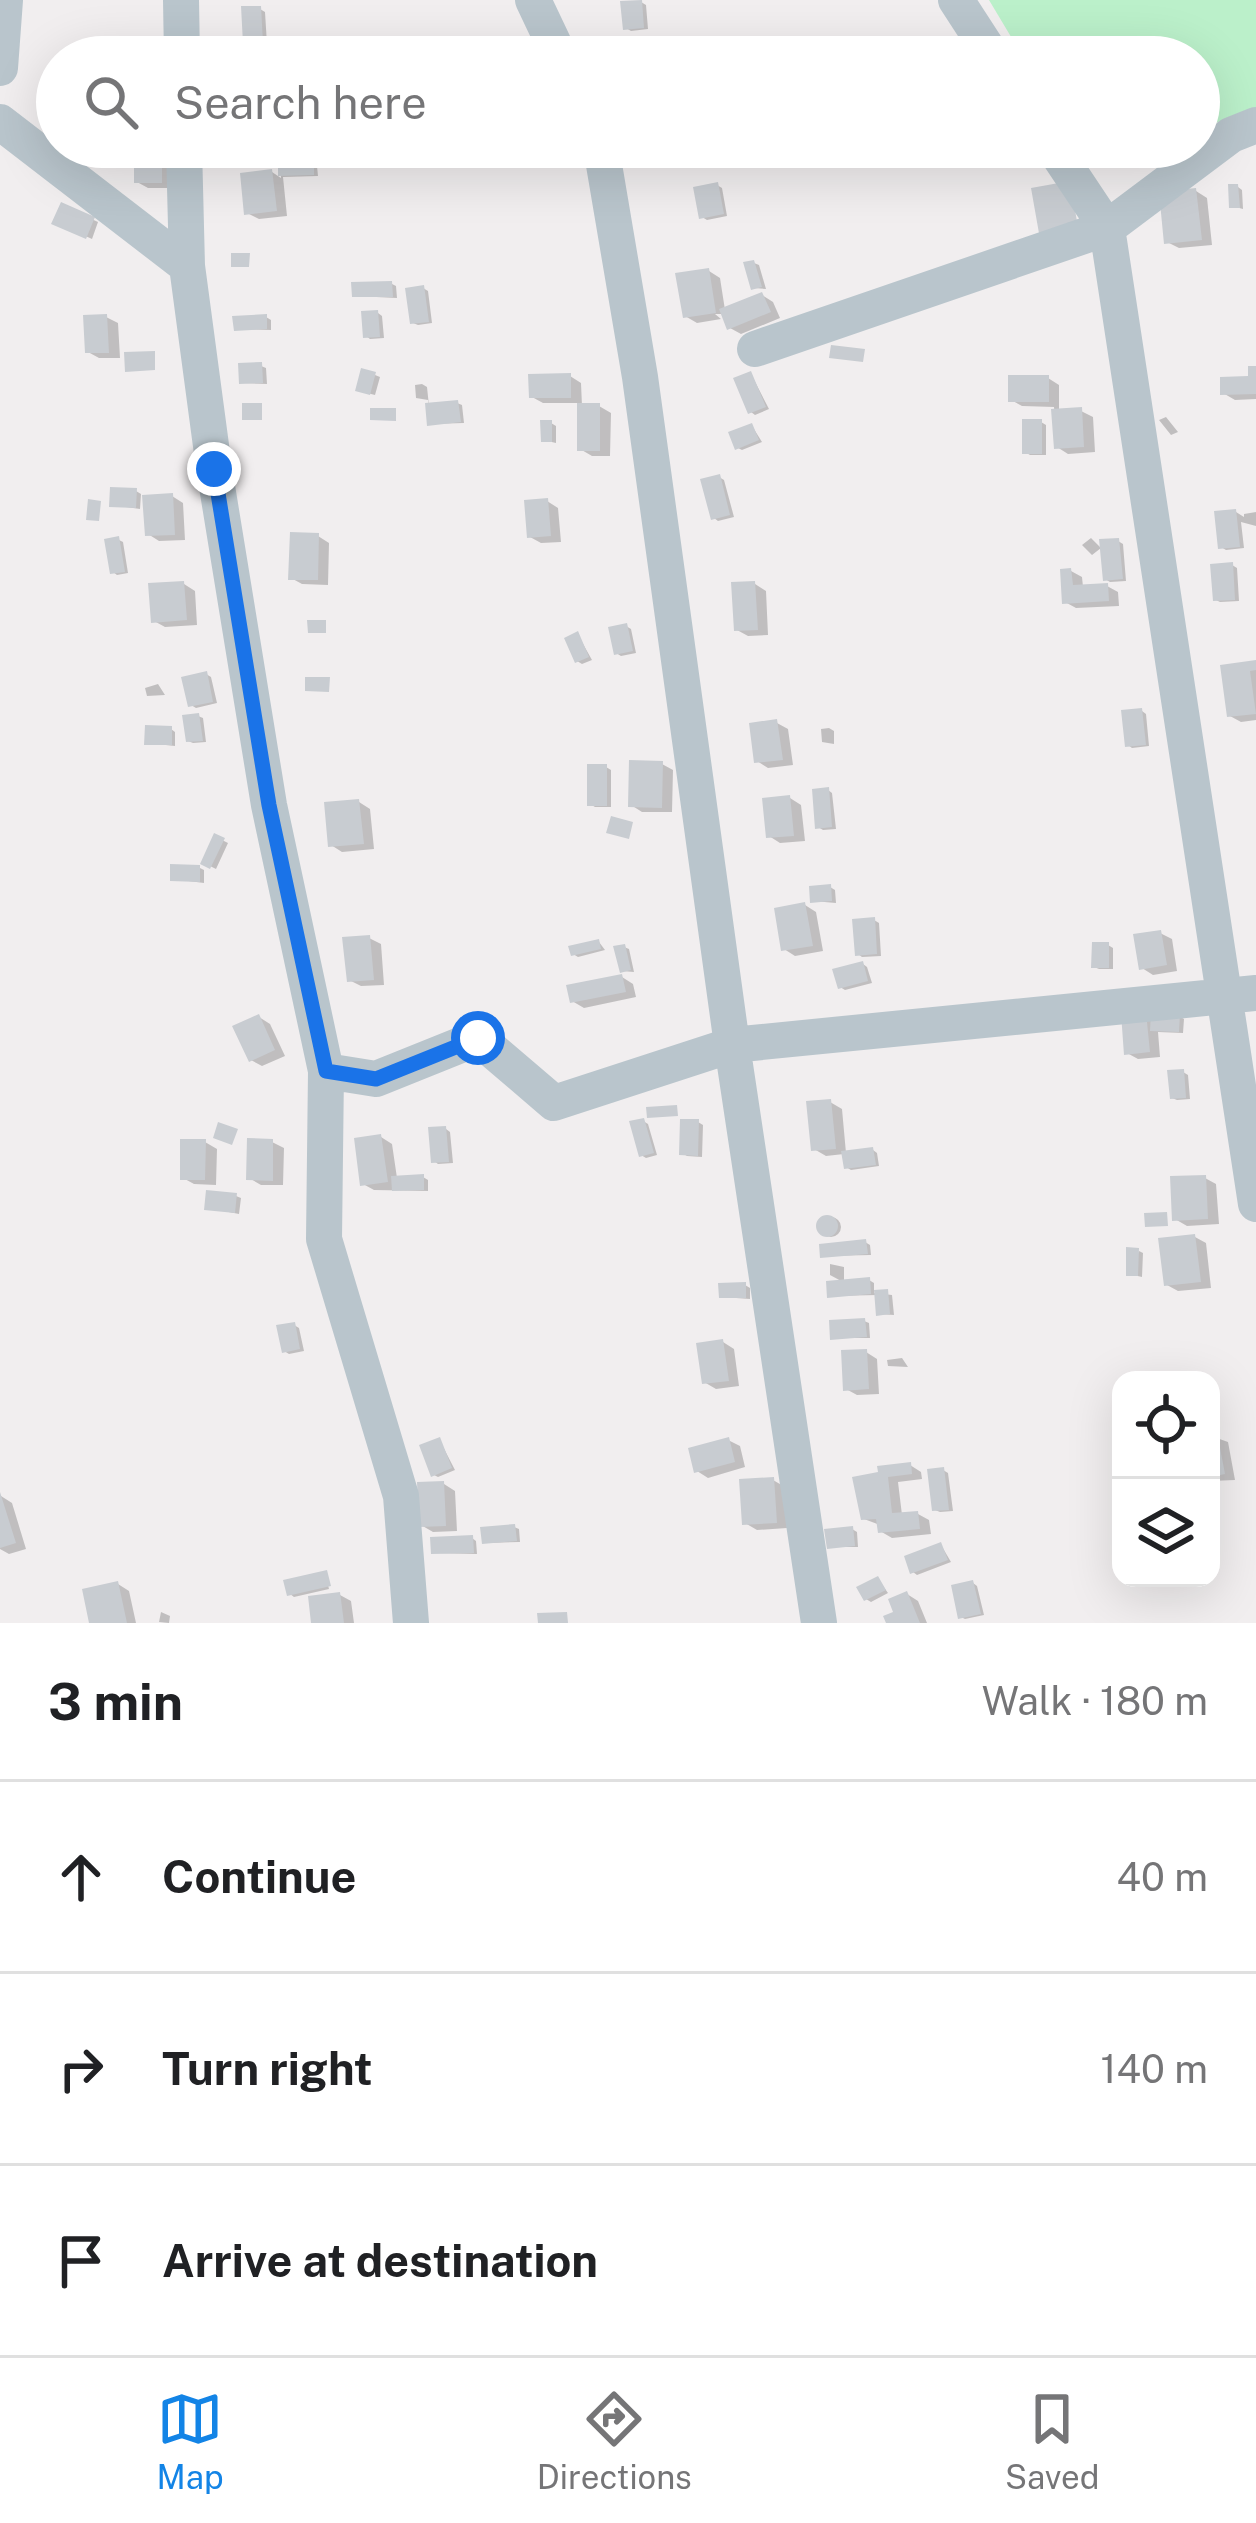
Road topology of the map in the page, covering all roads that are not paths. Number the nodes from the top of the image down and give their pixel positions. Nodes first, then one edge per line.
1 (5, 0) edge
2 (181, 0) edge
3 (532, 0) edge
4 (956, 0) edge
5 (182, 36) edge
6 (550, 36) edge
7 (979, 36) edge
8 (0, 68) edge
9 (0, 122) edge
10 (1256, 125) edge
11 (1220, 143) edge
12 (36, 150) edge
13 (60, 168) edge
14 (185, 168) edge
15 (605, 168) edge
16 (1067, 168) edge
17 (1187, 168) edge
18 (1108, 228) junction
19 (188, 266) junction
20 (755, 349) dead end
21 (1239, 995) edge
22 (732, 1045) junction
23 (326, 1071) junction
24 (1256, 1204) edge
25 (411, 1623) edge
26 (819, 1623) edge

1 - 8 street
2 - 5 street
3 - 6 street
4 - 7 street
9 - 12 street
10 - 11 street
13 - 19 street
14 - 19 street
15 - 22 street
16 - 18 street
17 - 18 street
18 - 20 street
18 - 21 street
19 - 23 street
21 - 22 street
21 - 24 street
22 - 23 street
22 - 26 street
23 - 25 street

